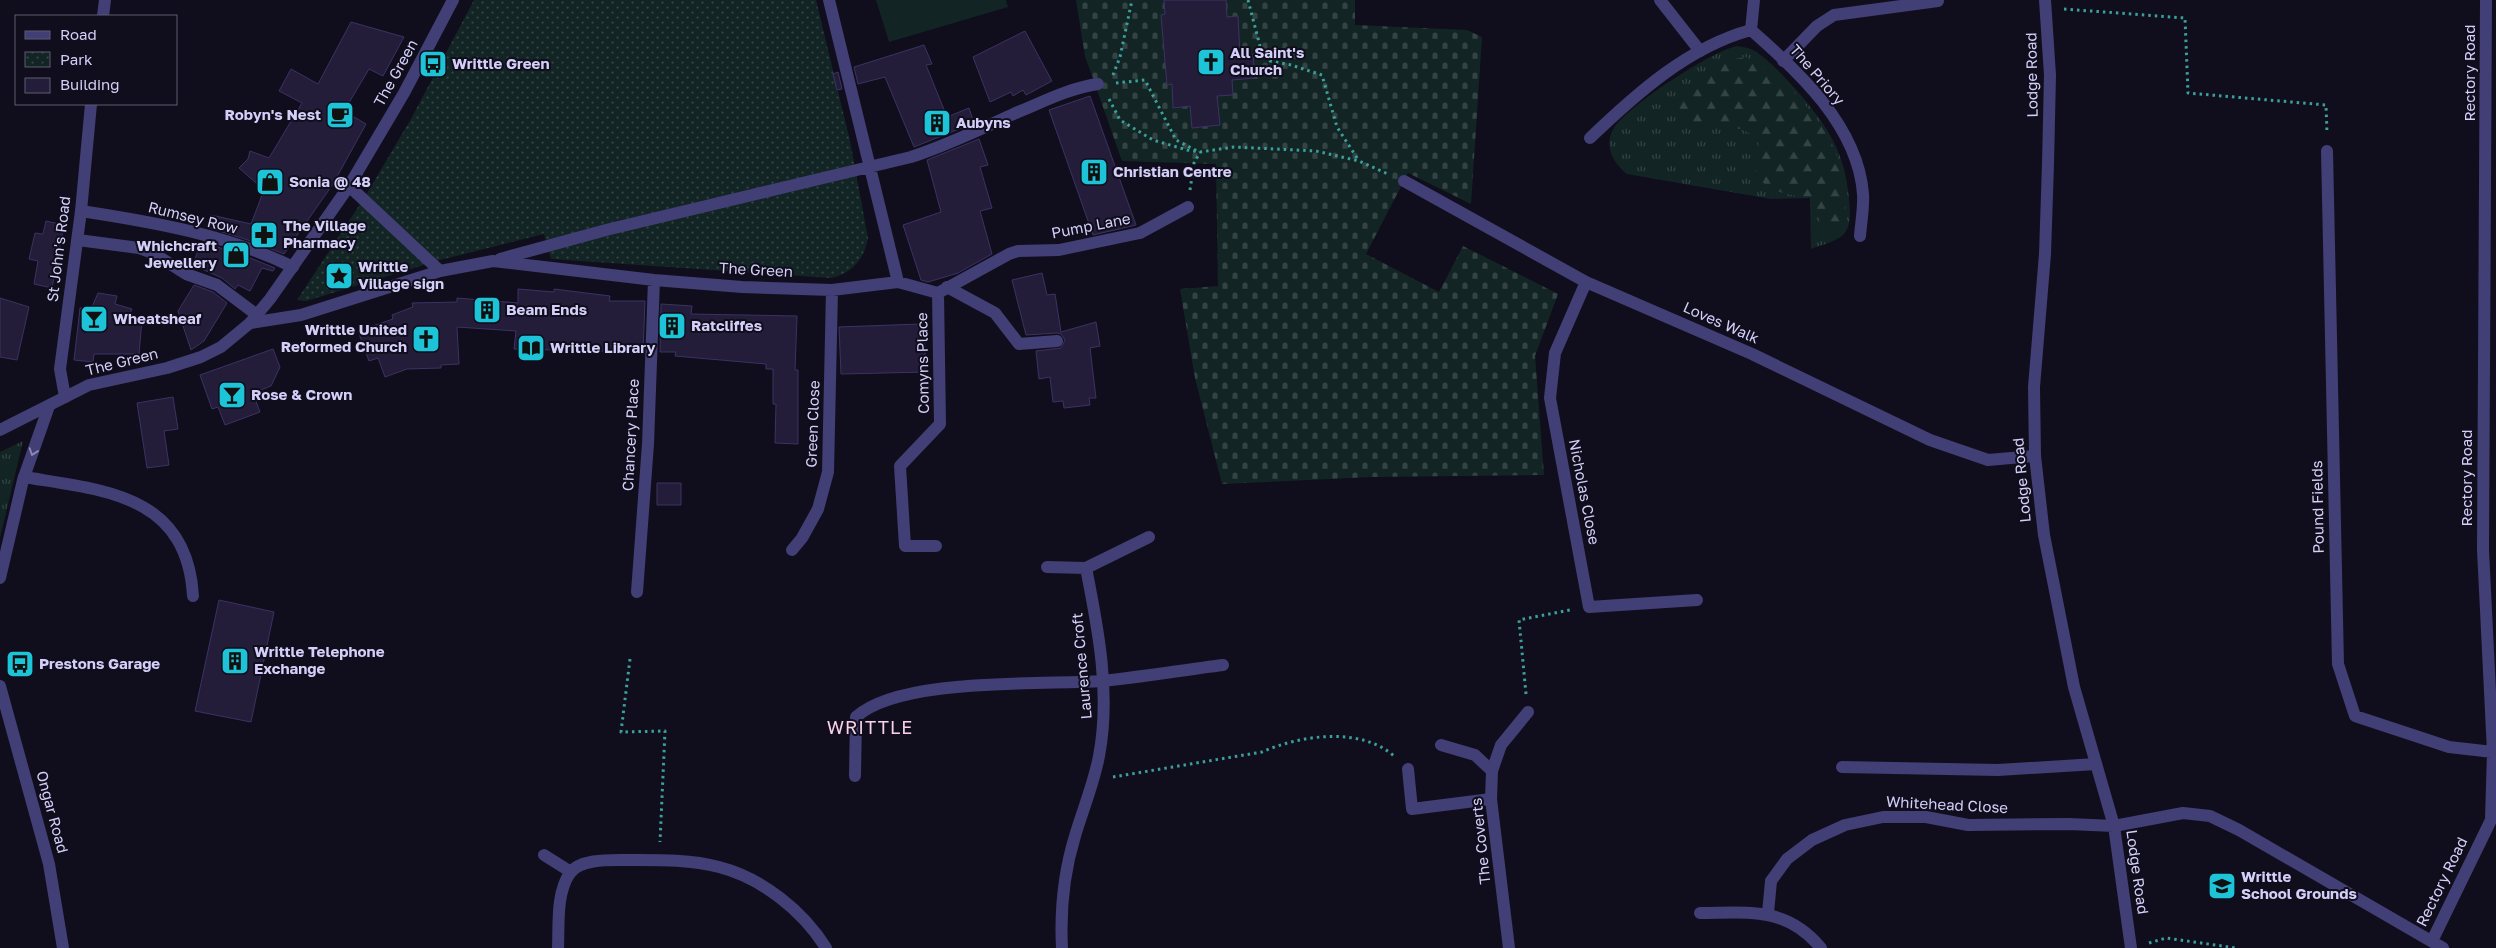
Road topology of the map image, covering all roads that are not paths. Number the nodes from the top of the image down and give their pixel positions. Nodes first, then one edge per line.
1 (105, 0) edge
2 (453, 0) edge
3 (829, 0) edge
4 (1660, 0) edge
5 (1754, 0) edge
6 (2045, 0) edge
7 (2486, 0) edge
8 (1938, 1) edge
9 (103, 15) edge
10 (1750, 30) junction
11 (1700, 51) junction
12 (1783, 60) junction
13 (1098, 84) road end
14 (91, 105) edge
15 (2491, 121) edge
16 (1590, 138) dead end
17 (2327, 151) road end
18 (869, 165) junction
19 (1404, 181) road end
20 (349, 186) junction
21 (1188, 206) road end
22 (81, 211) junction
23 (1860, 236) dead end
24 (78, 240) junction
25 (493, 260) junction
26 (293, 268) junction
27 (440, 271) junction
28 (654, 280) junction
29 (898, 282) junction
30 (1586, 282) junction
31 (832, 290) junction
32 (942, 290) junction
33 (254, 319) junction
34 (1057, 341) dead end
35 (65, 397) junction
36 (49, 406) junction
37 (0, 430) edge
38 (2035, 456) junction
39 (24, 478) junction
40 (1149, 537) dead end
41 (936, 546) dead end
42 (792, 550) dead end
43 (1047, 567) dead end
44 (1086, 568) junction
45 (0, 578) edge
46 (637, 592) dead end
47 (193, 596) dead end
48 (1697, 600) dead end
49 (1223, 665) dead end
50 (1102, 681) junction
51 (0, 686) edge
52 (1528, 712) road end
53 (1441, 745) dead end
54 (2493, 752) junction
55 (2096, 764) junction
56 (1842, 767) dead end
57 (1408, 769) road end
58 (1492, 771) junction
59 (855, 776) dead end
60 (1491, 800) junction
61 (2114, 826) junction
62 (544, 855) dead end
63 (570, 872) junction
64 (1700, 913) dead end
65 (1768, 913) junction
66 (2437, 945) edge
67 (2136, 947) edge
68 (63, 948) edge
69 (558, 948) edge
70 (826, 948) edge
71 (1062, 948) edge
72 (1509, 948) edge
73 (1821, 948) edge

1 - 9 street
2 - 20 street, The Green
3 - 18 street
4 - 11 street
5 - 10 street
6 - 38 street, Lodge Road
7 - 15 street, Rectory Road
8 - 12 street
10 - 11 street
10 - 12 street, The Priory
11 - 16 street
12 - 23 street, The Priory
13 - 18 street, The Green
14 - 22 street, St John's Road
15 - 54 street, Rectory Road
17 - 54 street, Pound Fields
18 - 25 street, The Green
18 - 29 street
19 - 30 street, Loves Walk
20 - 26 street, The Green
20 - 27 street
21 - 32 street, Pump Lane
22 - 24 street, St John's Road
22 - 26 street, Rumsey Row
24 - 33 street
24 - 35 street, St John's Road
25 - 27 street, The Green
25 - 28 street, The Green
26 - 33 street, The Green
27 - 33 street, The Green
28 - 31 street, The Green
28 - 46 street, Chancery Place
29 - 31 street, The Green
29 - 32 street, Comyns Place
30 - 38 street, Loves Walk
30 - 48 street, Nicholas Close
31 - 42 street, Green Close
32 - 34 street
32 - 41 street, Comyns Place
33 - 35 street, The Green
35 - 36 street, The Green
36 - 37 street, The Green
36 -> 39 street
38 - 55 street, Lodge Road
39 - 45 street
39 - 47 street
40 - 44 street
43 - 44 street
44 - 50 street, Laurence Croft
49 - 50 street
50 - 59 street
50 - 71 street, Laurence Croft
51 - 68 street, Ongar Road
52 - 58 street, The Coverts
53 - 58 street
54 - 66 street, Rectory Road
55 - 56 street
55 - 61 street, Lodge Road
57 - 60 street
58 - 60 street, The Coverts
60 - 72 street, The Coverts
61 - 65 street, Whitehead Close
61 - 66 street, Whitehead Close
61 - 67 street, Lodge Road
62 - 63 street
63 - 69 street
63 - 70 street
64 - 65 street
65 - 73 street

